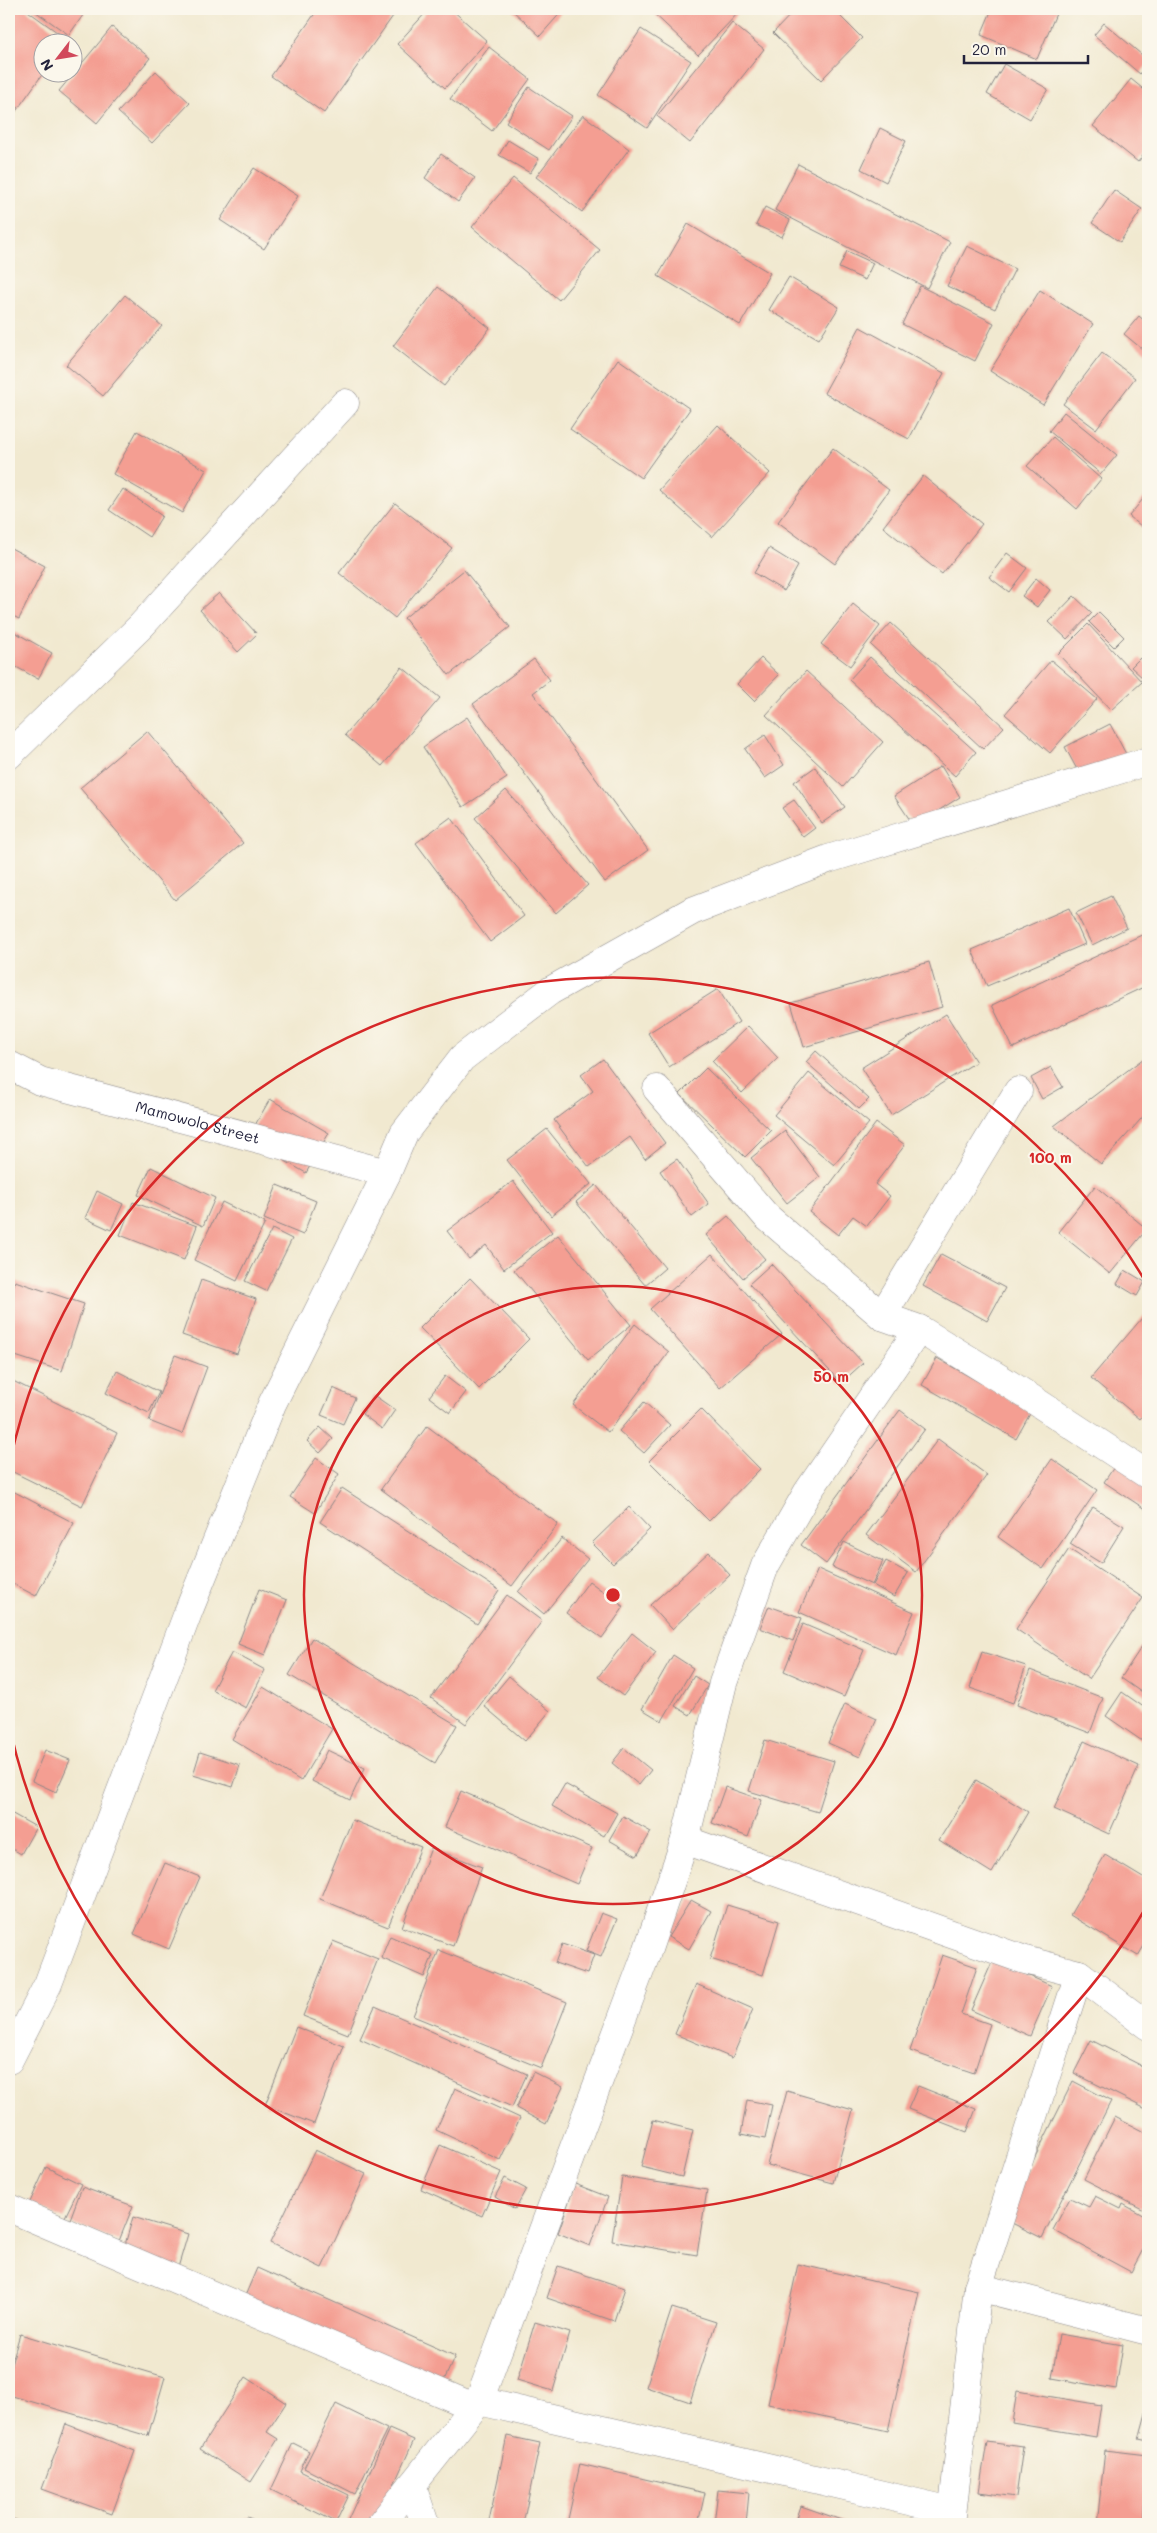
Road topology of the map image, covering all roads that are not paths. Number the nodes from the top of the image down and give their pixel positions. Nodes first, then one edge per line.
1 (345, 403) dead end
2 (9, 755) edge
3 (1148, 761) edge
4 (9, 1065) edge
5 (657, 1089) dead end
6 (1018, 1091) dead end
7 (387, 1173) junction
8 (882, 1316) junction
9 (919, 1329) junction
10 (1148, 1475) edge
11 (685, 1840) junction
12 (1079, 1974) junction
13 (1148, 2026) edge
14 (9, 2060) edge
15 (9, 2208) edge
16 (978, 2286) junction
17 (1148, 2331) edge
18 (477, 2404) junction
19 (412, 2485) junction
20 (952, 2517) edge
21 (381, 2524) edge
22 (425, 2524) edge

1 - 2 street
3 - 7 street
4 - 7 street, Mamowolo Street
5 - 8 street
6 - 8 street
7 - 14 street
8 - 9 street
9 - 10 street
9 - 11 street
11 - 12 street
11 - 18 street
12 - 13 street
12 - 16 street
15 - 18 street
16 - 17 street
16 - 20 street
18 - 19 street
18 - 20 street
19 - 21 street
19 - 22 street

